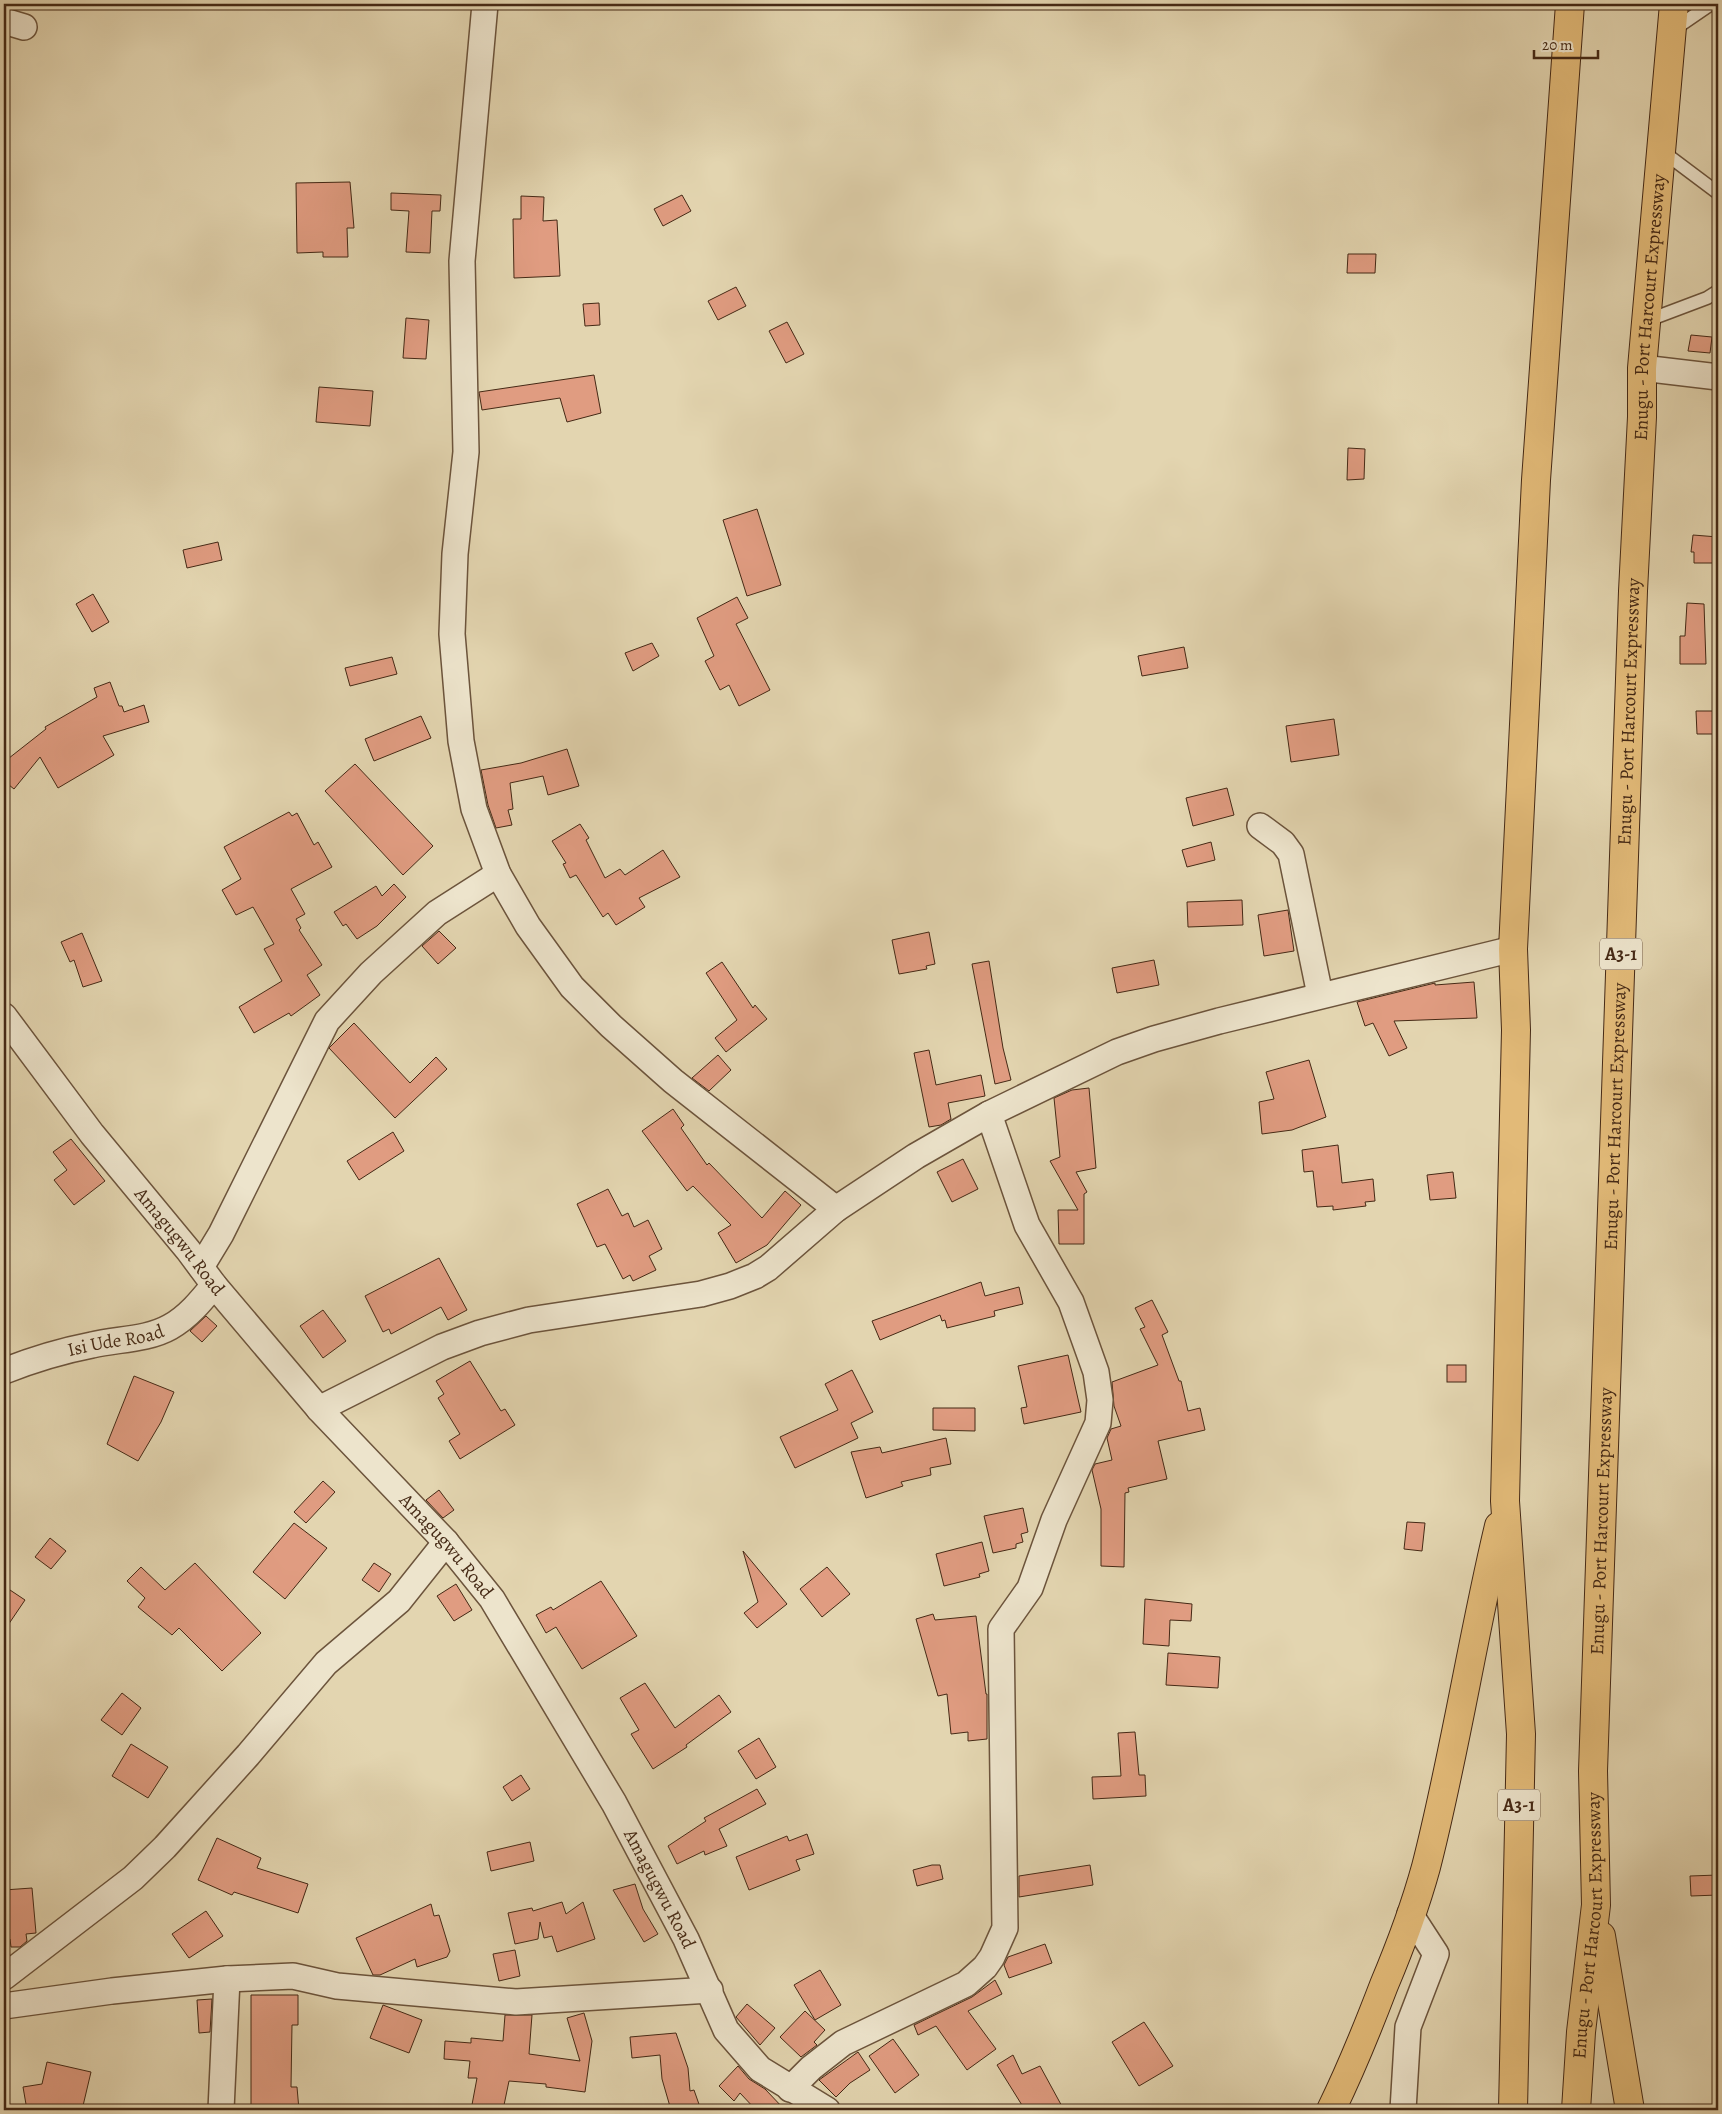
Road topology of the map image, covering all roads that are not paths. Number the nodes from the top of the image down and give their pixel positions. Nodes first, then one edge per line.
1 (485, 4) edge
2 (1570, 4) edge
3 (1674, 4) edge
4 (1711, 4) edge
5 (1671, 32) junction
6 (1660, 150) junction
7 (1718, 193) edge
8 (1718, 291) edge
9 (1646, 321) junction
10 (1642, 368) junction
11 (1718, 378) edge
12 (1260, 826) dead end
13 (498, 874) junction
14 (1513, 949) junction
15 (1320, 995) junction
16 (4, 1016) edge
17 (990, 1114) junction
18 (836, 1209) junction
19 (207, 1276) junction
20 (4, 1372) edge
21 (319, 1409) junction
22 (1505, 1501) junction
23 (446, 1542) junction
24 (1596, 1905) junction
25 (1410, 1914) junction
26 (4, 1977) edge
27 (227, 1979) junction
28 (710, 1990) junction
29 (4, 2006) edge
30 (790, 2089) junction
31 (221, 2110) edge
32 (827, 2110) edge
33 (1331, 2110) edge
34 (1403, 2110) edge
35 (1513, 2110) edge
36 (1576, 2110) edge
37 (1630, 2110) edge

1 - 13 street
2 - 14 highway, A3-1
3 - 5 highway, Enugu - Port Harcourt Expressway / A3-1
4 - 5 lane
5 - 6 highway, Enugu - Port Harcourt Expressway / A3-1
6 - 7 lane
6 - 9 highway, Enugu - Port Harcourt Expressway / A3-1
8 - 9 lane
9 - 10 highway, Enugu - Port Harcourt Expressway / A3-1
10 - 11 street
10 - 24 highway, Enugu - Port Harcourt Expressway / A3-1
12 - 15 street
13 - 18 street
13 - 19 street, Isi Ude Road
14 - 15 street
14 - 22 highway, A3-1
15 - 17 street
16 - 19 street, Amagugwu Road
17 - 18 street
17 - 30 street
18 - 21 street
19 - 20 street, Isi Ude Road
19 - 21 street, Amagugwu Road
21 - 23 street, Amagugwu Road
22 - 25 highway
22 - 35 highway, A3-1
23 - 26 street
23 - 28 street, Amagugwu Road
24 - 36 highway, Enugu - Port Harcourt Expressway / A3-1
24 - 37 highway
25 - 33 highway
25 - 34 street
27 - 28 street
27 - 29 street
27 - 31 street
28 - 30 street, Amagugwu Road
30 - 32 street, Amagugwu Road

